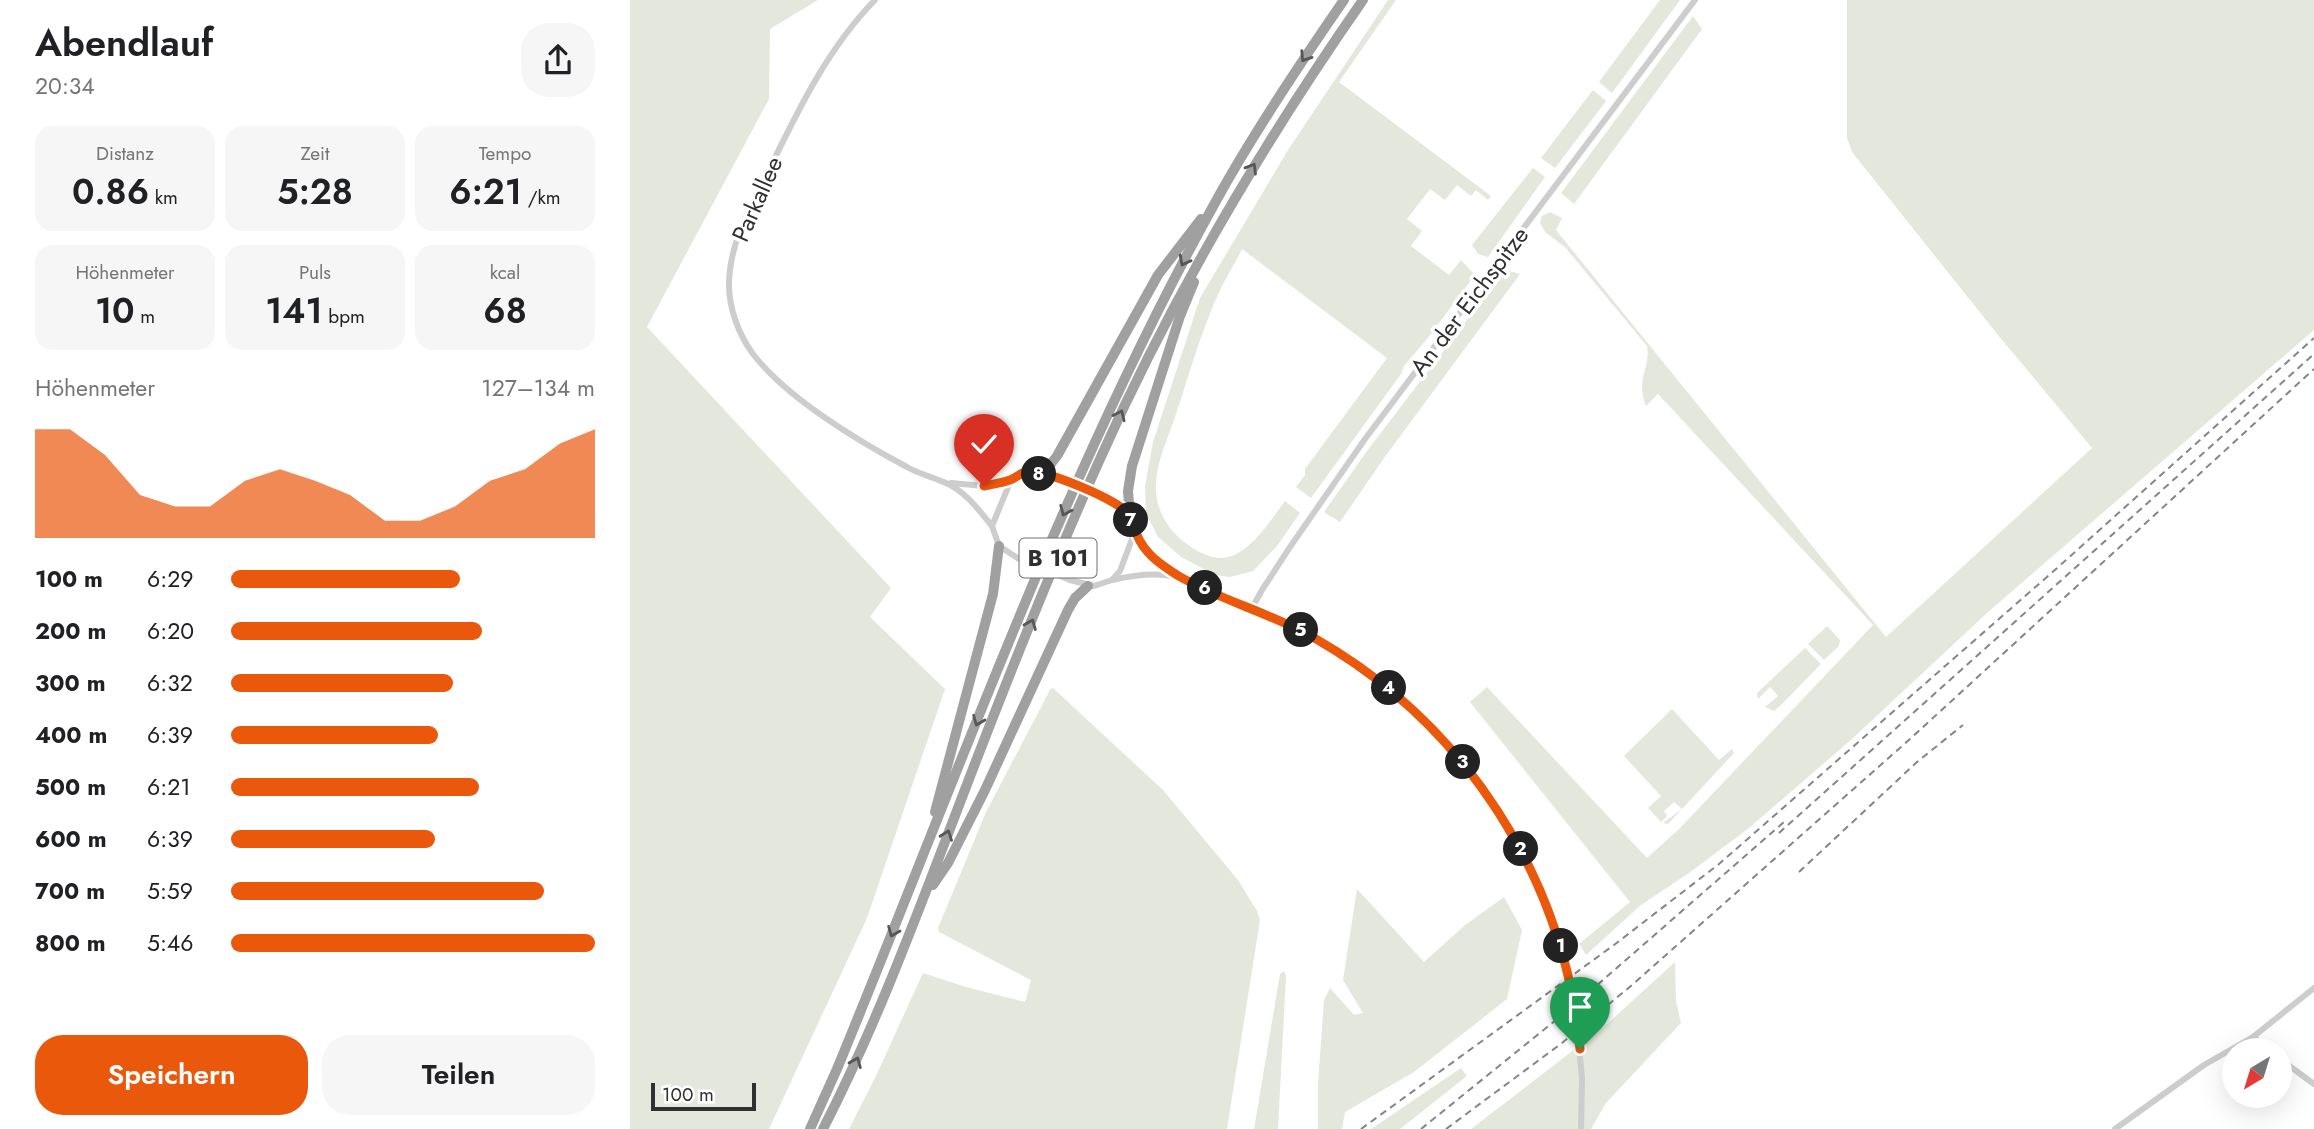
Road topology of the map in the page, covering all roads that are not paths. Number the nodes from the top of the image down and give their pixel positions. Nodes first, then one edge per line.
1 (875, 0) edge
2 (1344, 0) edge
3 (1363, 0) edge
4 (1695, 0) edge
5 (1216, 201) junction
6 (1218, 228) junction
7 (1048, 476) junction
8 (1011, 480) junction
9 (947, 483) junction
10 (1130, 517) junction
11 (992, 526) junction
12 (1135, 531) junction
13 (999, 546) junction
14 (1112, 580) junction
15 (1187, 581) junction
16 (1088, 586) junction
17 (1252, 608) junction
18 (919, 869) junction
19 (923, 900) junction
20 (2314, 988) edge
21 (2253, 1037) joint
22 (2292, 1068) edge
23 (2314, 1084) edge
24 (810, 1129) edge
25 (823, 1129) edge
26 (1581, 1129) edge
27 (2115, 1129) edge

1 - 9 street, Parkallee
2 -> 5 highway, B 101
6 -> 3 highway, B 101
4 - 17 street, An der Eichspitze
5 - 7 highway
5 -> 18 highway, B 101
6 - 10 highway
19 -> 6 highway, B 101
7 - 8 street
7 - 10 street, bridge
8 - 9 street
8 - 11 street
9 - 11 street
10 - 12 street
11 - 13 street
12 - 14 street
12 - 15 street
13 - 16 street, bridge
13 - 18 highway
14 - 15 street
14 - 16 street
15 - 17 street
16 - 19 highway
17 - 26 street, bridge
18 -> 24 highway, B 101
25 -> 19 highway, B 101
20 - 21 street
21 - 27 street
22 - 23 street

